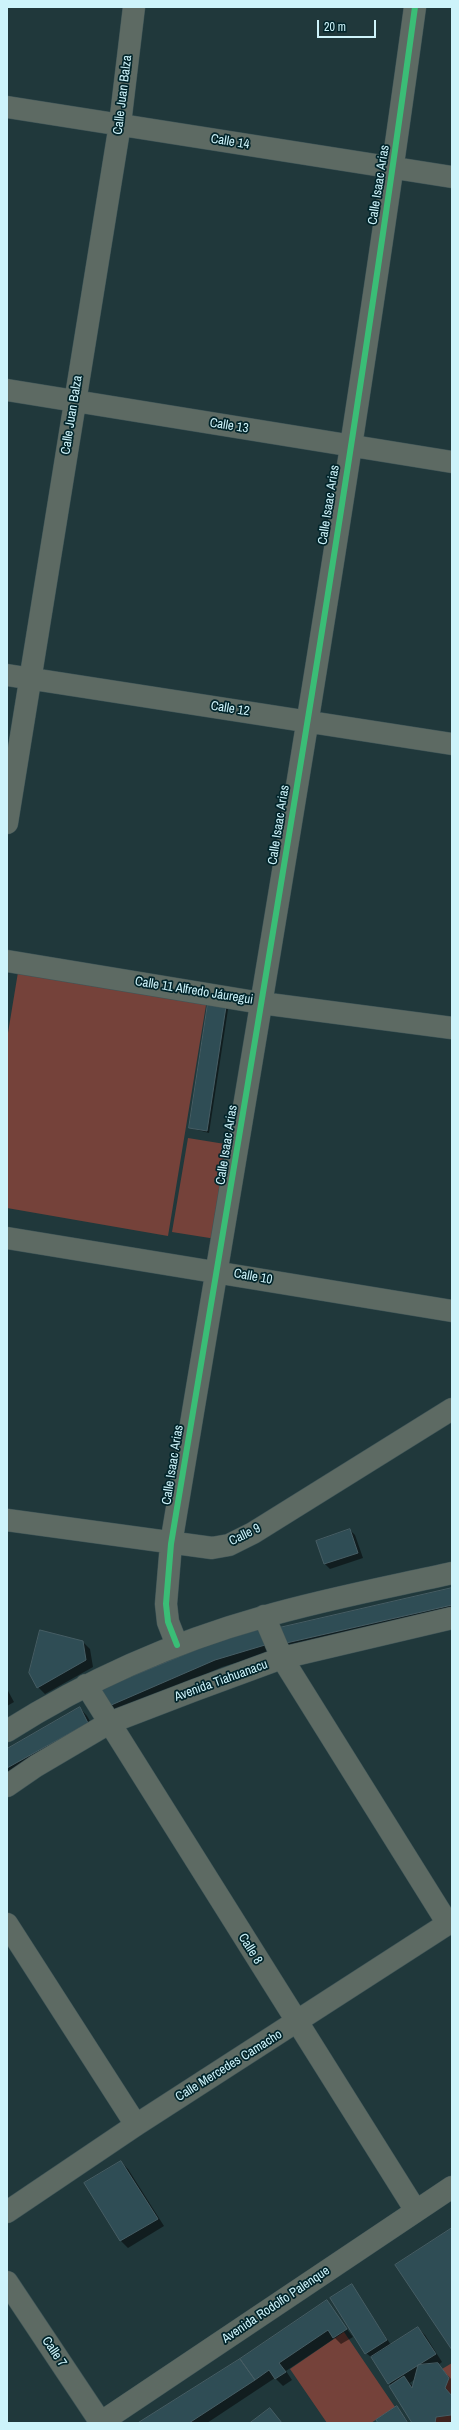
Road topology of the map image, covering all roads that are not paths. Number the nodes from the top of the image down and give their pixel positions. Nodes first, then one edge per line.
1 (134, 7) edge
2 (415, 7) edge
3 (7, 107) edge
4 (120, 124) junction
5 (393, 168) junction
6 (452, 177) edge
7 (7, 390) edge
8 (74, 401) junction
9 (350, 446) junction
10 (452, 462) edge
11 (7, 675) edge
12 (32, 679) junction
13 (306, 720) junction
14 (452, 744) edge
15 (7, 823) edge
16 (7, 961) edge
17 (262, 1002) junction
18 (452, 1028) edge
19 (7, 1238) edge
20 (217, 1271) junction
21 (452, 1311) edge
22 (449, 1418) edge
23 (7, 1520) edge
24 (171, 1544) junction
25 (452, 1573) edge
26 (264, 1616) junction
27 (452, 1618) edge
28 (177, 1645) junction
29 (282, 1658) junction
30 (86, 1685) junction
31 (108, 1723) junction
32 (7, 1731) edge
33 (7, 1786) edge
34 (450, 1923) edge
35 (7, 1924) edge
36 (297, 2023) junction
37 (136, 2125) junction
38 (452, 2187) edge
39 (416, 2211) junction
40 (7, 2212) edge
41 (7, 2282) edge
42 (100, 2423) edge

1 - 4 street, Calle Juan Balza
2 - 5 street, Calle Isaac Arias
3 - 4 street, Calle 14
4 - 5 street, Calle 14
4 - 8 street, Calle Juan Balza
5 - 6 street, Calle 14
5 - 9 street, Calle Isaac Arias
7 - 8 street, Calle 13
8 - 9 street, Calle 13
8 - 12 street, Calle Juan Balza
9 - 10 street, Calle 13
9 - 13 street, Calle Isaac Arias
11 - 12 street, Calle 12
12 - 13 street, Calle 12
12 - 15 street, Calle Juan Balza
13 - 14 street, Calle 12
13 - 17 street, Calle Isaac Arias
16 - 17 street, Calle 11 Alfredo Jáuregui
17 - 18 street, Calle 11 Alfredo Jáuregui
17 - 20 street, Calle Isaac Arias
19 - 20 street, Calle 10
20 - 21 street, Calle 10
20 - 24 street, Calle Isaac Arias
22 - 24 street, Calle 9
23 - 24 street, Calle 9
24 - 28 street, Calle Isaac Arias
25 - 26 street
26 - 28 street
26 - 29 street
27 - 29 street, Avenida Tiahuanacu
28 - 30 street
29 - 31 street, Avenida Tiahuanacu
29 - 34 street
30 - 31 street, Calle 8
30 - 32 street
31 - 33 street, Avenida Tiahuanacu
31 - 36 street, Calle 8
34 - 36 street, Calle Mercedes Camacho
35 - 37 street
36 - 37 street, Calle Mercedes Camacho
36 - 39 street, Calle 8
37 - 40 street, Calle Mercedes Camacho
38 - 39 street, Avenida Rodolfo Palenque
39 - 42 street, Avenida Rodolfo Palenque
41 - 42 street, Calle 7

